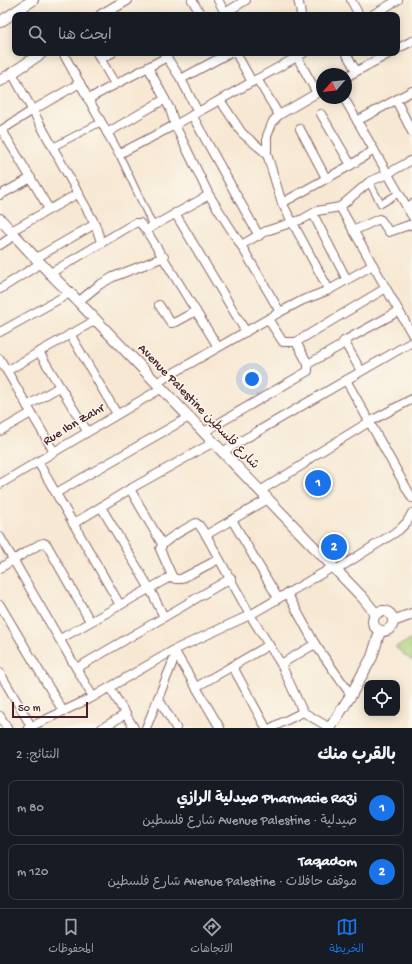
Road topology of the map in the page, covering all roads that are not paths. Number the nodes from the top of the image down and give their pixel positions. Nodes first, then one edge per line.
1 (127, 0) edge
2 (192, 0) edge
3 (218, 0) edge
4 (246, 0) edge
5 (298, 0) edge
6 (351, 0) edge
7 (398, 0) edge
8 (29, 1) edge
9 (14, 12) edge
10 (106, 12) edge
11 (198, 12) edge
12 (223, 12) edge
13 (227, 12) edge
14 (300, 12) edge
15 (357, 12) edge
16 (377, 12) edge
17 (12, 13) edge
18 (0, 22) edge
19 (412, 41) edge
20 (400, 47) edge
21 (38, 56) edge
22 (65, 56) edge
23 (98, 56) edge
24 (164, 56) edge
25 (167, 56) edge
26 (223, 56) edge
27 (238, 56) edge
28 (298, 56) edge
29 (301, 56) edge
30 (348, 56) edge
31 (384, 56) edge
32 (148, 67) junction
33 (356, 71) junction
34 (12, 73) junction
35 (352, 73) edge
36 (181, 79) junction
37 (0, 81) edge
38 (254, 81) junction
39 (80, 83) junction
40 (116, 84) junction
41 (316, 85) edge
42 (412, 91) edge
43 (316, 93) edge
44 (88, 99) junction
45 (165, 99) junction
46 (220, 100) junction
47 (396, 100) junction
48 (347, 104) edge
49 (33, 110) junction
50 (195, 114) junction
51 (321, 114) dead end
52 (279, 115) junction
53 (357, 121) junction
54 (101, 122) junction
55 (175, 125) junction
56 (300, 129) dead end
57 (1, 131) edge
58 (412, 132) edge
59 (107, 133) junction
60 (53, 147) junction
61 (374, 150) junction
62 (119, 154) junction
63 (266, 154) junction
64 (412, 160) edge
65 (351, 165) junction
66 (387, 174) junction
67 (31, 178) junction
68 (326, 178) junction
69 (369, 182) junction
70 (79, 193) junction
71 (399, 193) junction
72 (0, 195) edge
73 (209, 195) junction
74 (282, 203) junction
75 (409, 204) edge
76 (340, 207) junction
77 (49, 210) junction
78 (175, 213) junction
79 (313, 214) junction
80 (412, 216) edge
81 (0, 220) edge
82 (293, 222) junction
83 (95, 224) junction
84 (412, 224) edge
85 (150, 228) junction
86 (353, 232) junction
87 (13, 233) junction
88 (259, 236) junction
89 (101, 242) junction
90 (0, 245) edge
91 (241, 245) junction
92 (164, 257) junction
93 (39, 260) junction
94 (373, 265) junction
95 (49, 274) junction
96 (347, 280) junction
97 (386, 288) junction
98 (0, 289) edge
99 (329, 290) junction
100 (70, 293) junction
101 (78, 302) junction
102 (159, 305) dead end
103 (196, 311) junction
104 (399, 311) junction
105 (280, 312) junction
106 (268, 319) junction
107 (96, 320) junction
108 (0, 331) edge
109 (246, 332) junction
110 (70, 334) junction
111 (412, 334) edge
112 (344, 341) junction
113 (296, 342) junction
114 (412, 342) edge
115 (218, 347) junction
116 (39, 352) junction
117 (0, 359) edge
118 (308, 364) junction
119 (7, 371) junction
120 (361, 372) junction
121 (346, 380) junction
122 (159, 385) junction
123 (59, 387) junction
124 (412, 399) edge
125 (29, 410) junction
126 (117, 414) junction
127 (189, 417) junction
128 (369, 422) junction
129 (0, 431) edge
130 (87, 431) junction
131 (204, 432) junction
132 (214, 442) junction
133 (54, 452) junction
134 (222, 452) junction
135 (38, 462) junction
136 (0, 484) edge
137 (130, 489) junction
138 (260, 491) junction
139 (56, 493) junction
140 (412, 498) edge
141 (268, 499) junction
142 (101, 507) junction
143 (412, 513) edge
144 (232, 520) junction
145 (73, 524) junction
146 (206, 535) junction
147 (0, 537) edge
148 (162, 544) junction
149 (219, 559) junction
150 (13, 560) junction
151 (0, 568) edge
152 (334, 568) junction
153 (172, 576) junction
154 (231, 578) junction
155 (150, 589) junction
156 (287, 593) junction
157 (278, 598) junction
158 (0, 605) edge
159 (120, 605) junction
160 (376, 614) junction
161 (412, 614) edge
162 (250, 615) junction
163 (164, 617) junction
164 (393, 621) junction
165 (90, 622) junction
166 (380, 631) junction
167 (60, 639) junction
168 (315, 644) junction
169 (269, 645) junction
170 (175, 652) junction
171 (281, 664) junction
172 (233, 667) junction
173 (77, 668) junction
174 (0, 673) edge
175 (196, 687) junction
176 (110, 688) junction
177 (351, 695) junction
178 (93, 697) junction
179 (158, 698) junction
180 (63, 711) junction
181 (303, 712) junction
182 (126, 714) junction
183 (0, 716) edge
184 (30, 727) edge
185 (8, 728) edge
186 (102, 728) edge
187 (134, 728) edge
188 (146, 728) edge
189 (176, 728) edge
190 (220, 728) edge
191 (266, 728) edge
192 (271, 728) edge
193 (330, 728) edge

1 - 10 street
2 - 11 street
3 - 12 street
4 - 13 street
5 - 14 street
6 - 15 street
7 - 16 street
8 - 9 street
17 - 18 street
19 - 20 street
21 - 34 street
22 - 39 street
23 - 40 street
24 - 32 street
25 - 36 street
26 - 36 street
27 - 38 street
28 - 38 street
29 - 41 street
30 - 33 street
31 - 33 street
32 - 40 street
32 - 45 street
33 - 35 street
34 - 37 street
34 - 49 street
36 - 50 street
38 - 46 street
38 - 52 street
39 - 44 street
39 - 49 street
40 - 44 street
42 - 47 street
43 - 52 street
44 - 54 street
45 - 55 street
45 - 59 street
46 - 50 street
46 - 63 street
47 - 53 street
47 - 58 street
48 - 53 street
49 - 57 street
49 - 60 street
50 - 55 street
50 - 88 street
51 - 65 street
52 - 63 street
53 - 61 street
54 - 59 street
54 - 60 street
55 - 62 street
55 - 73 street
56 - 68 street
57 - 67 street
59 - 62 street
60 - 70 street
61 - 65 street
61 - 66 street
62 - 85 street
63 - 74 street
64 - 66 street
65 - 68 street
66 - 69 street
66 - 71 street
67 - 72 street
67 - 77 street
68 - 74 street
69 - 71 street
69 - 76 street
70 - 77 street
70 - 83 street
71 - 75 street
73 - 78 street
73 - 91 street
74 - 82 street
75 - 80 street
76 - 79 street
76 - 86 street
77 - 87 street
78 - 85 street
78 - 109 street
79 - 82 street
79 - 96 street
81 - 87 street, Avenue Palestine شارع فلسطين
82 - 88 street
82 - 99 street
83 - 89 street
83 - 93 street
84 - 86 street
85 - 89 street
85 - 92 street
86 - 94 street
87 - 90 street
87 - 93 street, Avenue Palestine شارع فلسطين
88 - 91 street
89 - 95 street
91 - 105 street
92 - 101 street
92 - 103 street
93 - 95 street, Avenue Palestine شارع فلسطين
93 - 98 street
94 - 96 street, Rue Ibn Zahr
94 - 97 street
95 - 100 street, Avenue Palestine شارع فلسطين
96 - 99 street, Rue Ibn Zahr
97 - 104 street
97 - 113 street
99 - 105 street, Rue Ibn Zahr
100 - 101 street, Avenue Palestine شارع فلسطين
100 - 108 street
101 - 107 street, Avenue Palestine شارع فلسطين
102 - 103 street
103 - 115 street
104 - 111 street
104 - 112 street
105 - 106 street, Rue Ibn Zahr
106 - 109 street, Rue Ibn Zahr
106 - 113 street
107 - 110 street
107 - 122 street, Avenue Palestine شارع فلسطين
109 - 115 street, Rue Ibn Zahr
110 - 116 street
110 - 126 street
112 - 118 street
112 - 120 street
113 - 118 street
114 - 120 street
115 - 122 street, Rue Ibn Zahr
116 - 119 street
116 - 123 street
117 - 119 street
118 - 131 street
119 - 125 street
120 - 121 street
121 - 128 street
121 - 134 street
122 - 126 street, Rue Ibn Zahr
122 - 127 street, Avenue Palestine شارع فلسطين
123 - 125 street
123 - 130 street
124 - 128 street
125 - 129 street
125 - 133 street
126 - 130 street, Rue Ibn Zahr
127 - 131 street, Avenue Palestine شارع فلسطين
127 - 139 street
128 - 138 street
128 - 140 street
130 - 133 street, Rue Ibn Zahr
131 - 132 street, Avenue Palestine شارع فلسطين
132 - 134 street, Avenue Palestine شارع فلسطين
132 - 137 street
133 - 135 street, Rue Ibn Zahr
134 - 138 street, Avenue Palestine شارع فلسطين
135 - 136 street, Rue Ibn Zahr
135 - 139 street
137 - 142 street
137 - 148 street
138 - 141 street, Avenue Palestine شارع فلسطين
139 - 145 street
141 - 144 street
141 - 152 street, Avenue Palestine شارع فلسطين
142 - 145 street
142 - 155 street
143 - 152 street
144 - 146 street
144 - 157 street
145 - 159 street
146 - 148 street
146 - 149 street
147 - 150 street
148 - 153 street
149 - 153 street
149 - 154 street
150 - 151 street
150 - 165 street
150 - 167 street
152 - 156 street
152 - 160 street, Avenue Palestine شارع فلسطين
153 - 155 street
154 - 162 street
154 - 163 street
155 - 159 street
155 - 163 street
156 - 157 street
156 - 168 street
157 - 162 street
158 - 180 street
159 - 165 street
160 - 164 street
160 - 166 street
161 - 164 street
162 - 169 street
162 - 170 street
163 - 173 street
164 - 166 street
165 - 167 street
166 - 177 street
167 - 173 street
168 - 171 street
168 - 177 street
169 - 171 street
169 - 172 street
170 - 175 street
170 - 176 street
170 - 179 street
171 - 181 street
172 - 175 street
172 - 191 street
173 - 178 street
174 - 184 street
175 - 190 street
176 - 178 street
176 - 182 street
177 - 193 street
178 - 180 street
179 - 188 street
179 - 189 street
180 - 184 street
181 - 192 street
181 - 193 street
182 - 186 street
182 - 187 street
183 - 185 street

